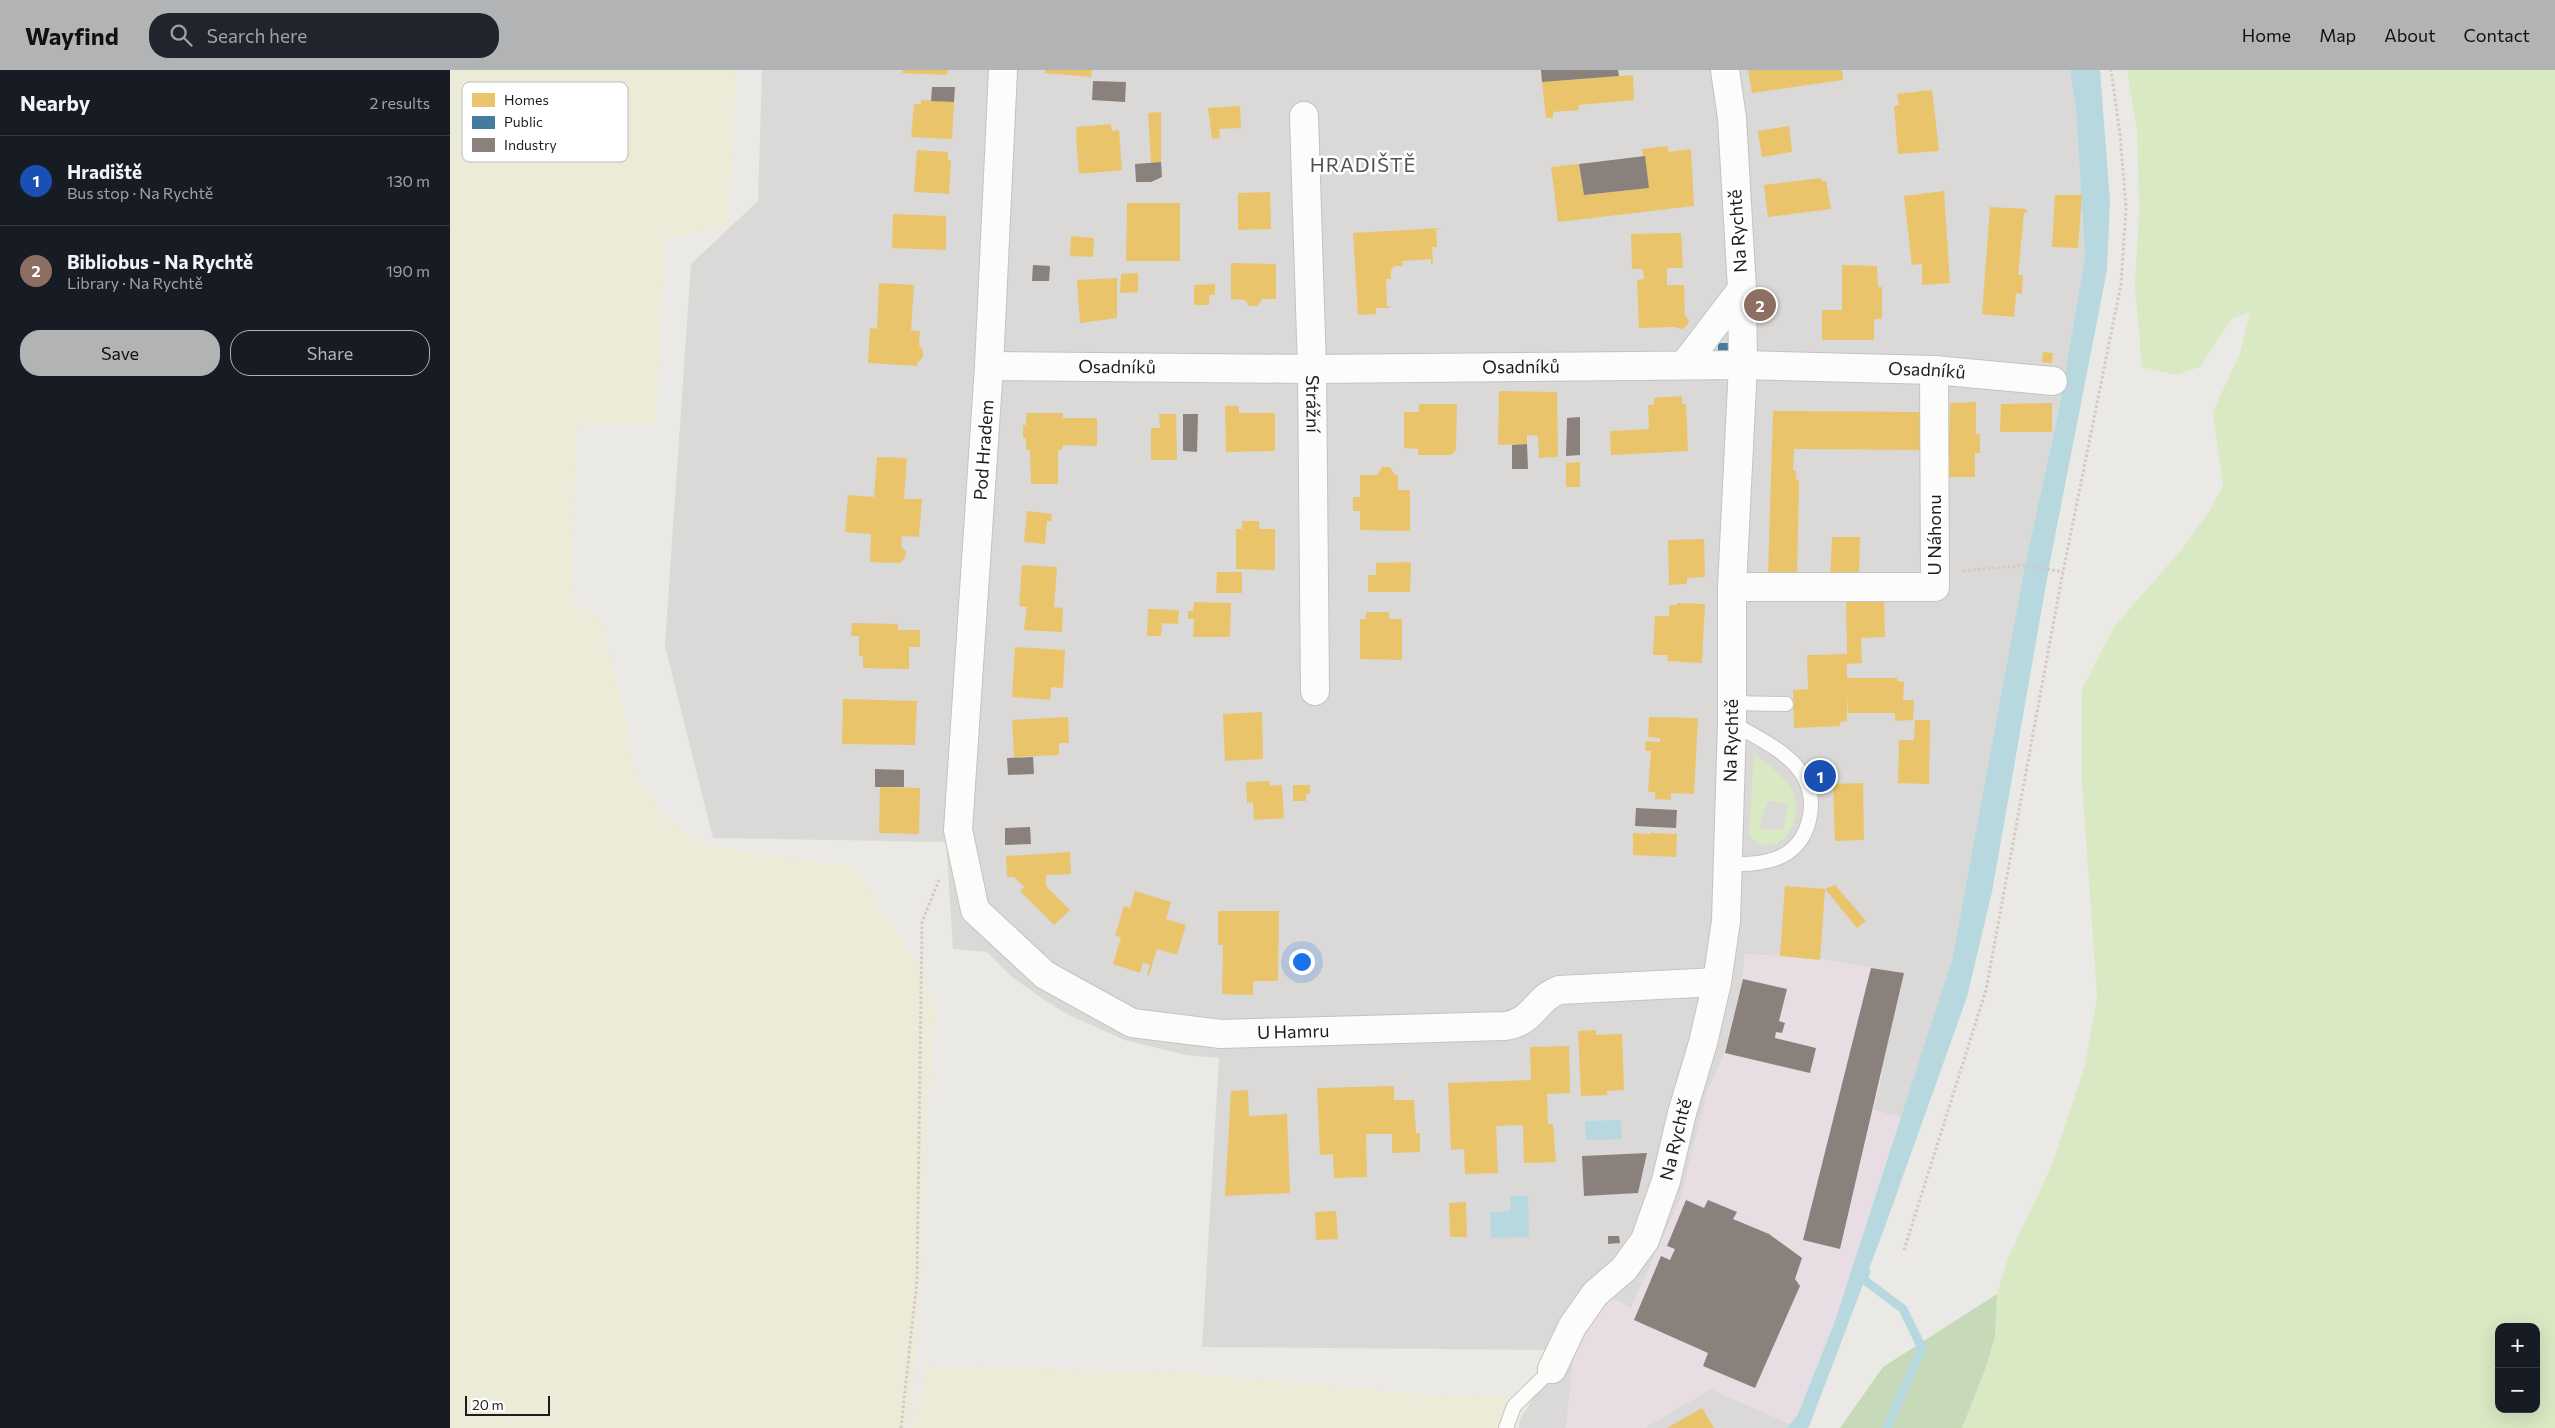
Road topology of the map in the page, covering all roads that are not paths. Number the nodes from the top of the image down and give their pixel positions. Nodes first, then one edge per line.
1 (1002, 70) edge
2 (1725, 70) edge
3 (1304, 116) dead end
4 (1742, 289) junction
5 (1684, 365) junction
6 (1743, 365) junction
7 (989, 366) junction
8 (1312, 369) junction
9 (1934, 370) junction
10 (2053, 381) dead end
11 (1732, 587) junction
12 (1315, 691) dead end
13 (1786, 704) dead end
14 (1732, 713) junction
15 (958, 830) joint
16 (1729, 865) junction
17 (1717, 982) junction
18 (1552, 1369) joint
19 (1506, 1428) edge

1 - 7 street, Pod Hradem
2 - 4 street, Na Rychtě
3 - 8 street, Strážní
4 - 5 street
4 - 6 street, Na Rychtě
5 - 6 street, Osadníků
5 - 8 street, Osadníků
6 - 9 street, Osadníků
6 - 11 street, Na Rychtě
7 - 8 street, Osadníků
7 - 15 street, Pod Hradem
8 - 12 street, Strážní
9 - 10 street, Osadníků
9 - 11 street, U Náhonu
11 - 14 street, Na Rychtě
13 - 14 lane
14 - 16 street, Na Rychtě
14 - 16 lane
15 - 17 street, U Hamru
16 - 17 street, Na Rychtě
17 - 18 street, Na Rychtě
18 - 19 lane

